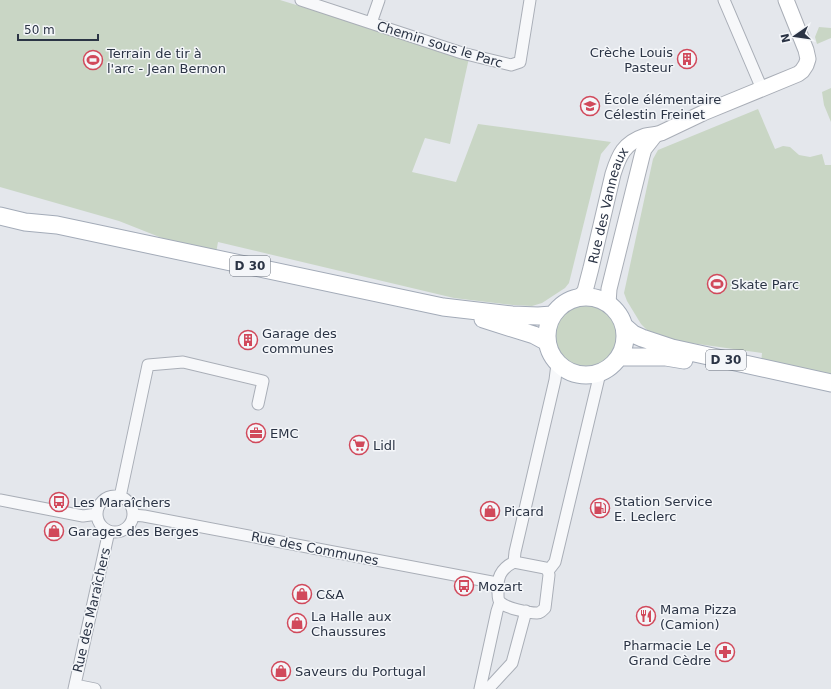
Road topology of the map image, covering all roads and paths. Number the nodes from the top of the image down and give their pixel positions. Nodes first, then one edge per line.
1 (301, 0) edge
2 (379, 0) edge
3 (530, 0) edge
4 (724, 0) edge
5 (786, 0) edge
6 (371, 23) junction
7 (762, 89) junction
8 (655, 135) junction
9 (0, 207) edge
10 (0, 216) edge
11 (57, 225) junction
12 (581, 296) junction
13 (608, 303) junction
14 (443, 306) junction
15 (552, 315) junction
16 (625, 327) junction
17 (547, 342) junction
18 (620, 357) junction
19 (557, 364) junction
20 (600, 373) junction
21 (831, 383) edge
22 (831, 390) edge
23 (258, 404) dead end
24 (120, 497) junction
25 (0, 500) edge
26 (97, 514) junction
27 (133, 515) junction
28 (109, 531) junction
29 (514, 562) junction
30 (548, 571) junction
31 (497, 583) junction
32 (500, 602) junction
33 (526, 611) junction
34 (74, 687) edge
35 (95, 689) edge
36 (480, 689) edge
37 (488, 689) edge

1 - 6 street, Chemin sous le Parc
2 - 6 street
3 - 6 street, Chemin sous le Parc
4 - 7 street
5 - 7 street, Rue des Vanneaux
7 - 8 street, Rue des Vanneaux
8 - 12 street, Rue des Vanneaux
8 - 13 street, Rue des Vanneaux
9 - 11 main road, D 30
10 - 11 main road, D 30
11 - 14 main road, D 30
12 - 13 main road
12 - 15 main road
13 - 16 main road
14 - 15 main road, D 30
14 - 17 main road, D 30
15 - 17 main road
16 - 18 main road
16 - 21 main road, D 30
17 - 19 main road
18 - 20 main road
18 - 22 main road, D 30
19 - 20 main road
19 - 29 street
20 - 30 street
23 - 24 street
24 - 26 street
24 - 27 street
25 - 26 street
26 - 28 street
27 - 28 street
27 - 31 street, Rue des Communes
28 - 34 street, Rue des Maraîchers
29 - 30 street
29 - 31 street
30 - 33 street
31 - 32 street
32 - 33 street
32 - 36 street
33 - 37 street
34 - 35 street

